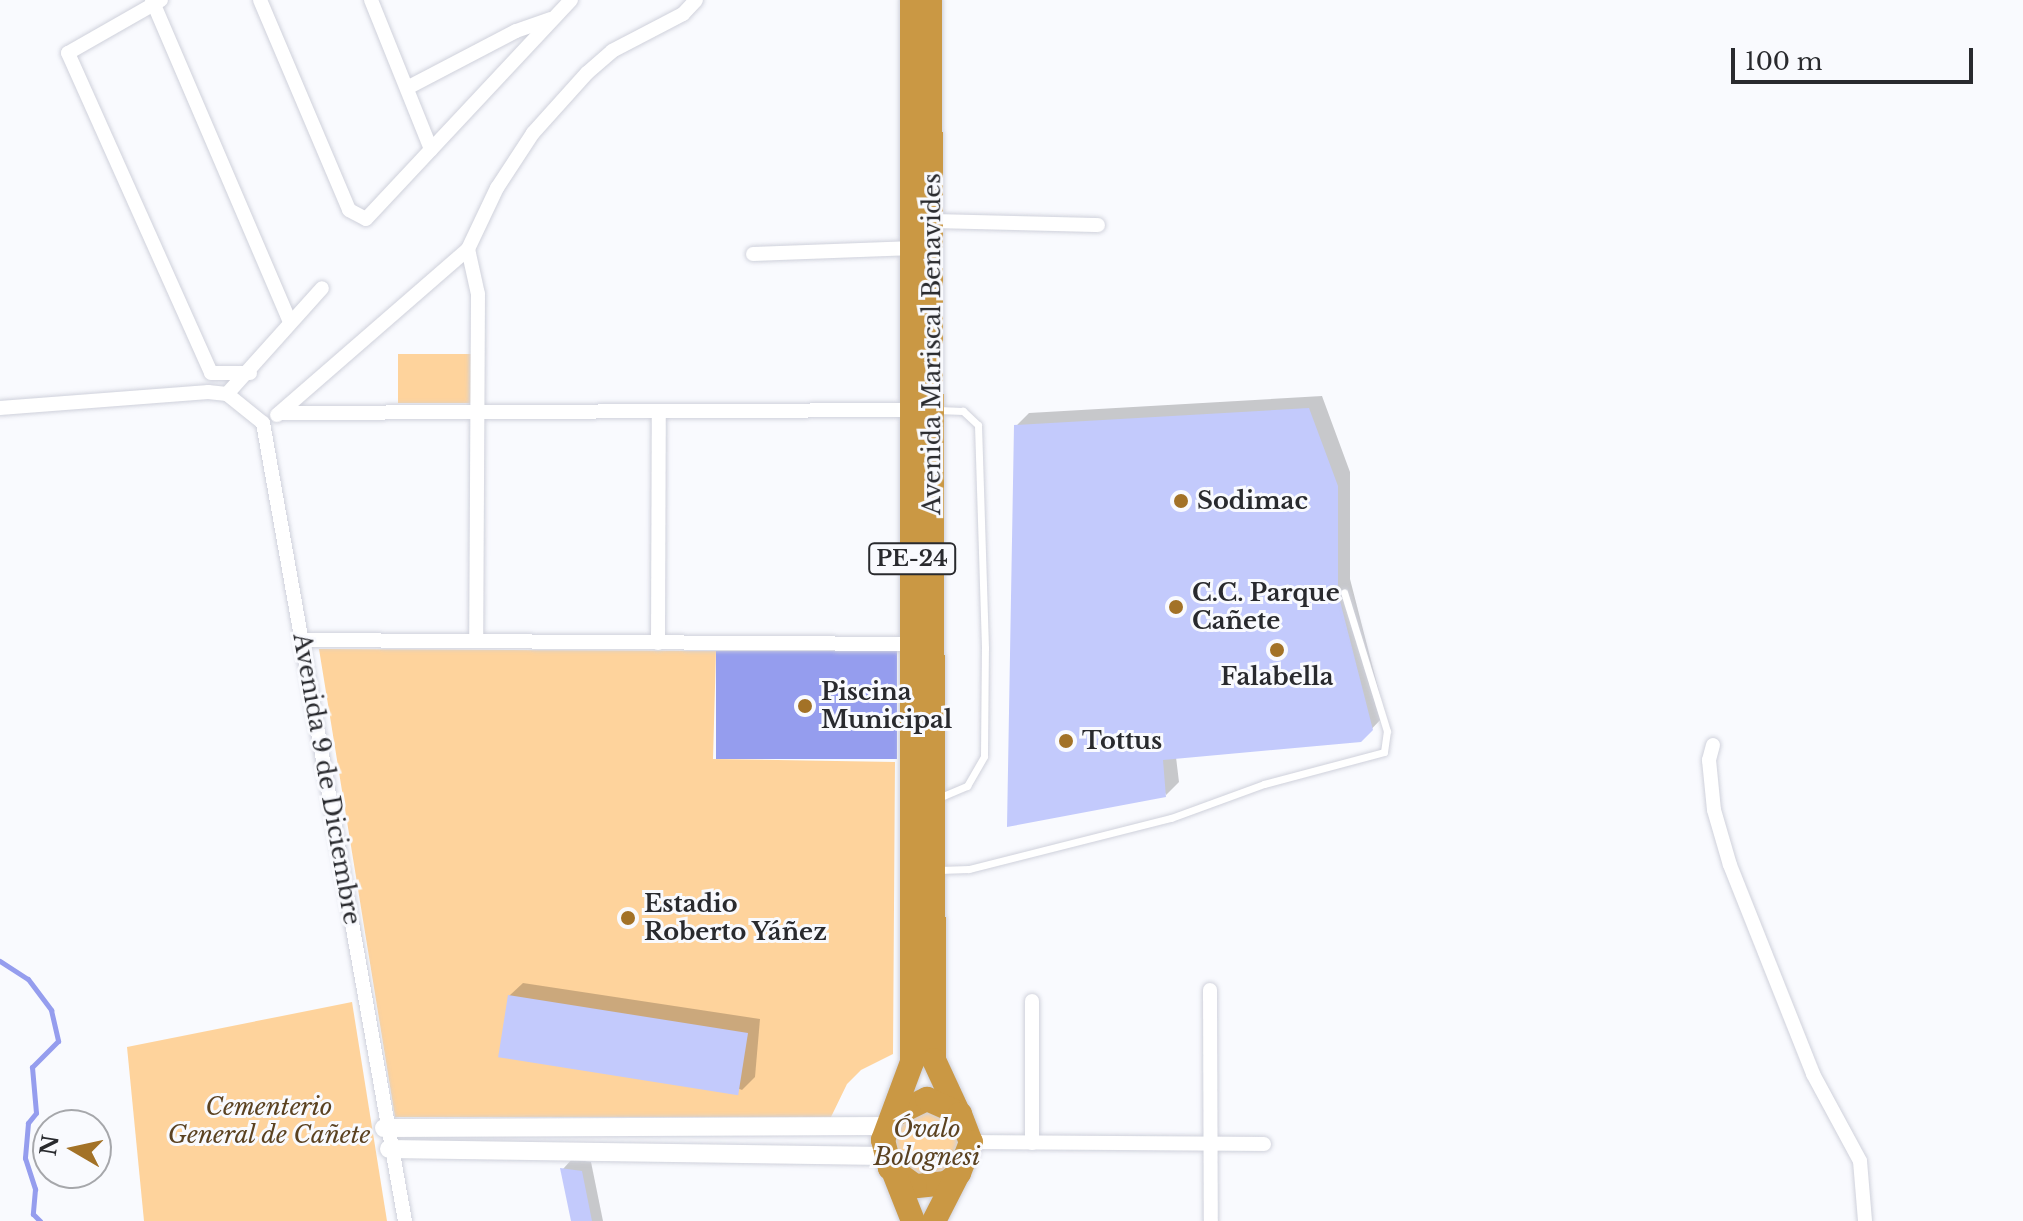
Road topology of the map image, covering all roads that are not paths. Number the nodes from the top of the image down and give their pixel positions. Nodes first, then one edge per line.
1 (260, 0) edge
2 (571, 0) edge
3 (696, 0) edge
4 (915, 0) edge
5 (373, 1) edge
6 (156, 2) edge
7 (554, 17) junction
8 (407, 88) junction
9 (431, 149) junction
10 (931, 221) junction
11 (1098, 225) dead end
12 (914, 248) junction
13 (468, 249) junction
14 (753, 254) dead end
15 (322, 288) dead end
16 (290, 322) junction
17 (250, 373) junction
18 (227, 394) junction
19 (0, 408) edge
20 (922, 410) junction
21 (280, 413) junction
22 (659, 413) junction
23 (479, 416) junction
24 (263, 423) junction
25 (1344, 592) dead end
26 (305, 640) junction
27 (476, 641) junction
28 (658, 643) junction
29 (922, 644) junction
30 (1713, 745) dead end
31 (934, 799) junction
32 (909, 868) junction
33 (934, 870) junction
34 (1210, 990) dead end
35 (1032, 1001) dead end
36 (960, 1114) junction
37 (890, 1120) junction
38 (384, 1128) junction
39 (971, 1142) junction
40 (1032, 1143) junction
41 (1264, 1144) dead end
42 (1209, 1146) junction
43 (389, 1149) junction
44 (888, 1162) junction
45 (959, 1173) junction
46 (405, 1221) edge
47 (913, 1221) edge
48 (934, 1221) edge
49 (1211, 1221) edge
50 (1865, 1221) edge

1 - 9 street
2 - 7 street
3 - 13 street
4 - 10 highway, Avenida Mariscal Benavides / PE-24
4 - 12 highway, Avenida Mariscal Benavides / PE-24
5 - 8 street
6 - 16 street
6 - 17 street
7 - 8 street
7 - 9 street
8 - 9 street
10 - 11 street
10 - 20 highway, Avenida Mariscal Benavides / PE-24
12 - 14 street
12 - 20 highway, Avenida Mariscal Benavides / PE-24
13 - 21 street
13 - 23 street
15 - 16 street
16 - 17 street
17 - 18 street
18 - 19 street
18 - 24 street
20 - 22 street
20 - 29 highway, Avenida Mariscal Benavides / PE-24
20 - 31 lane
21 - 23 street
21 - 24 street
22 - 23 street
22 - 28 street
23 - 27 street
24 - 26 street, Avenida 9 de Diciembre
25 - 33 lane
26 - 27 street
26 - 38 street, Avenida 9 de Diciembre
27 - 28 street
28 - 29 street
29 - 31 highway, Avenida Mariscal Benavides / PE-24
29 - 32 highway, Avenida Mariscal Benavides / PE-24
30 - 50 street
31 - 33 highway, Avenida Mariscal Benavides / PE-24
32 - 33 lane
32 - 37 highway, Avenida Mariscal Benavides / PE-24
33 - 36 highway, Avenida Mariscal Benavides / PE-24
34 - 42 street
35 - 40 street
36 - 37 highway
36 - 39 highway
37 - 38 street
37 - 44 highway
38 - 43 street, Avenida 9 de Diciembre
39 - 40 street
39 - 45 highway
40 - 42 street
41 - 42 street
42 - 49 street
43 - 44 street
43 - 46 street, Avenida 9 de Diciembre
44 - 45 highway
44 - 47 highway
45 - 48 highway

